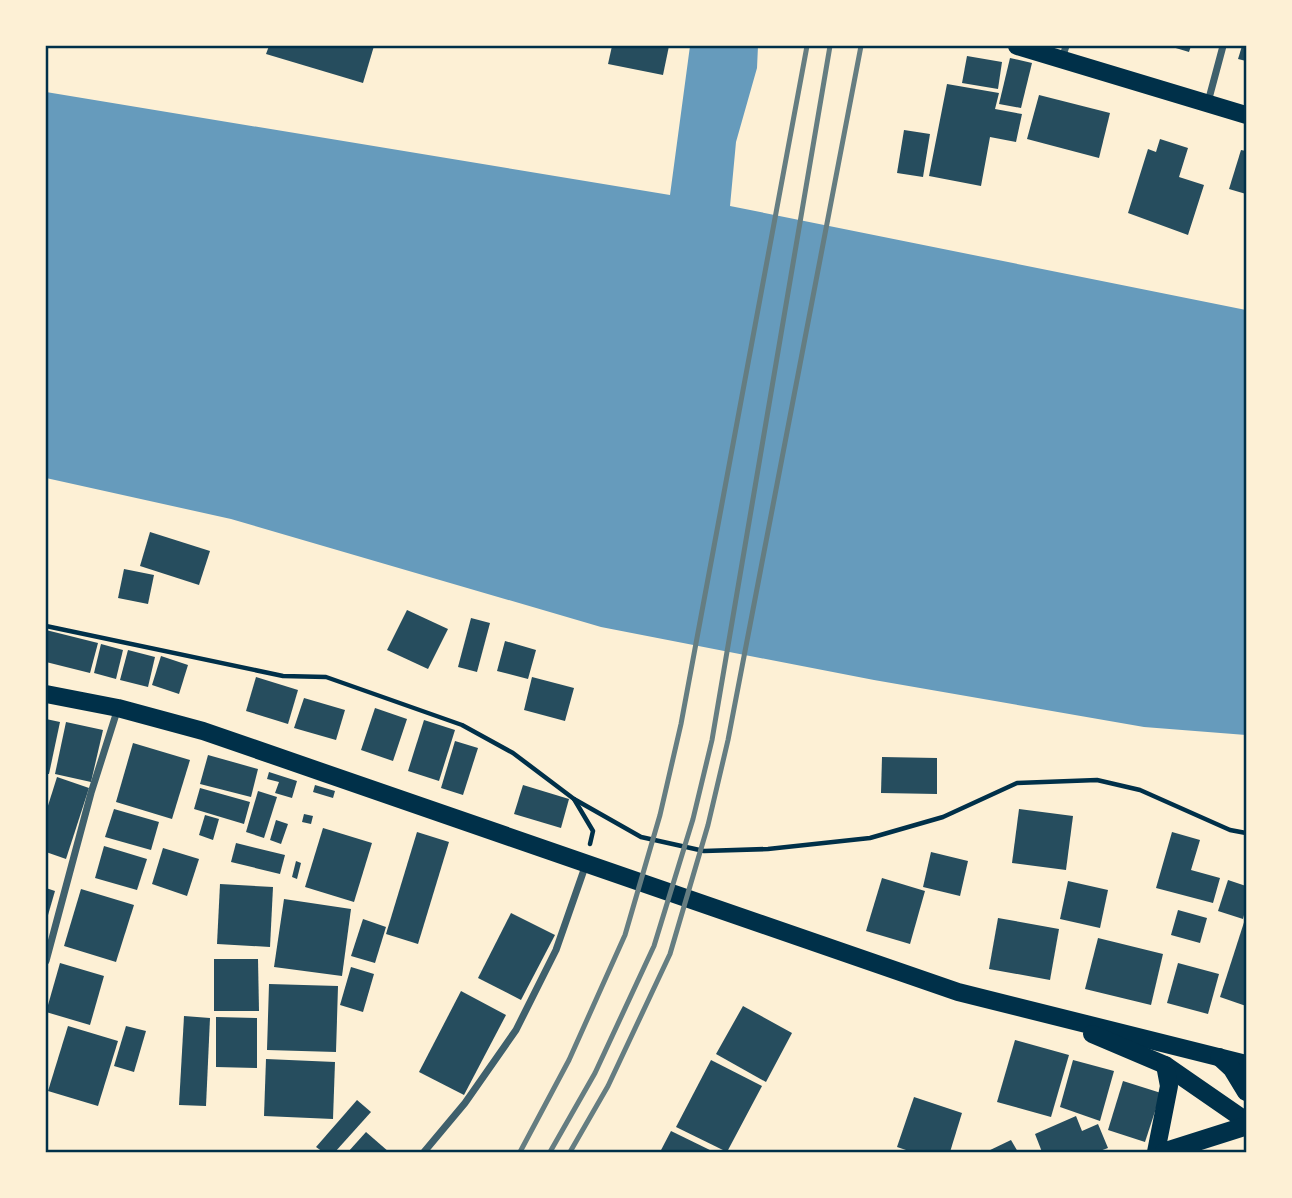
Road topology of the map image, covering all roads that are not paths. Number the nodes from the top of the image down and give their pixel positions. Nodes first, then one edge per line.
1 (1017, 46) edge
2 (1223, 46) edge
3 (1064, 52) edge
4 (1208, 103) junction
5 (1247, 115) edge
6 (46, 694) edge
7 (118, 708) junction
8 (587, 864) junction
9 (46, 961) edge
10 (1044, 1014) junction
11 (1219, 1057) junction
12 (1247, 1064) edge
13 (1164, 1065) junction
14 (1247, 1092) edge
15 (1247, 1124) edge
16 (424, 1153) edge
17 (1156, 1153) edge
18 (1164, 1153) edge

1 - 3 main road
2 - 4 street
3 - 4 main road
4 - 5 main road
6 - 7 main road
7 - 8 main road
7 - 9 street
8 - 10 main road
8 - 16 street
10 - 11 main road
10 - 13 main road
11 - 12 main road
11 - 14 main road
13 - 15 main road
13 - 17 main road
15 - 18 highway

